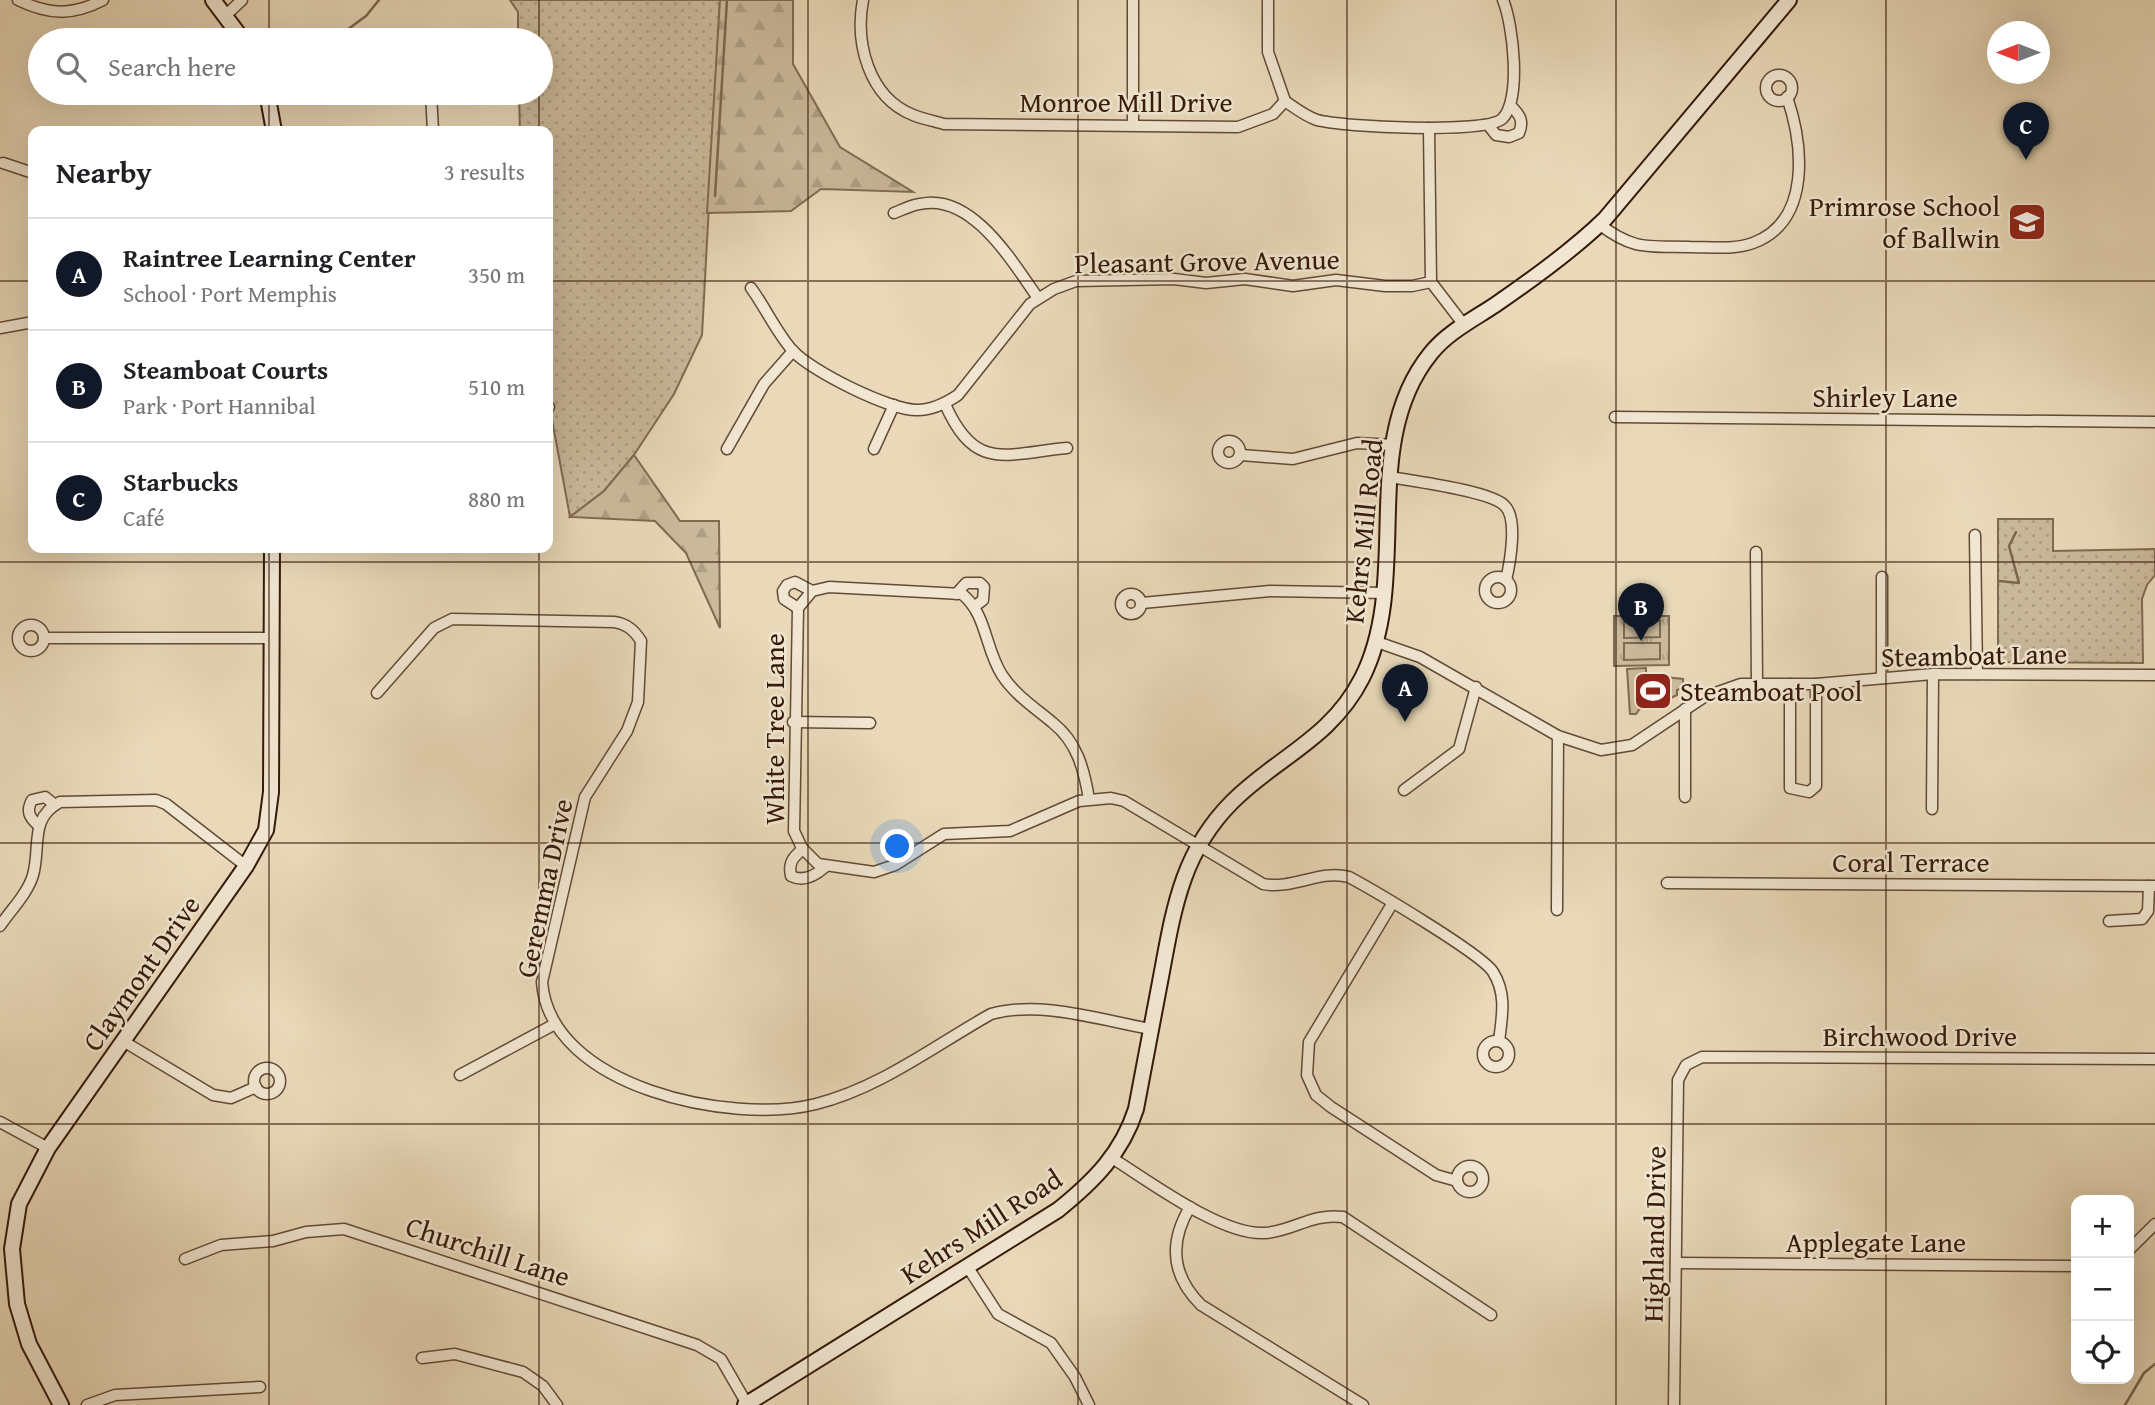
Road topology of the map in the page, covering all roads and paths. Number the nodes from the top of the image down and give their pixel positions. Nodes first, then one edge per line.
1 (18, 0) edge
2 (103, 0) edge
3 (213, 0) edge
4 (242, 0) edge
5 (863, 0) edge
6 (1133, 0) edge
7 (1268, 0) edge
8 (1503, 0) edge
9 (1789, 0) edge
10 (226, 15) junction
11 (235, 28) edge
12 (1787, 97) dead end
13 (1285, 101) junction
14 (269, 105) edge
15 (432, 105) edge
16 (1511, 106) junction
17 (1133, 125) junction
18 (273, 126) edge
19 (433, 126) edge
20 (1489, 126) junction
21 (1429, 128) junction
22 (3, 163) dead end
23 (28, 171) edge
24 (894, 213) dead end
25 (1600, 224) junction
26 (1431, 282) junction
27 (751, 288) dead end
28 (1038, 298) junction
29 (28, 323) edge
30 (1464, 325) junction
31 (0, 328) edge
32 (793, 351) junction
33 (945, 404) junction
34 (894, 405) junction
35 (1615, 417) dead end
36 (2155, 422) edge
37 (1395, 445) junction
38 (1067, 448) dead end
39 (727, 449) dead end
40 (874, 449) dead end
41 (1241, 455) dead end
42 (1390, 477) junction
43 (1975, 535) dead end
44 (1755, 552) dead end
45 (272, 553) edge
46 (1882, 577) dead end
47 (1506, 580) dead end
48 (1386, 593) junction
49 (956, 594) junction
50 (1142, 603) dead end
51 (975, 606) junction
52 (44, 638) dead end
53 (273, 638) junction
54 (1377, 642) junction
55 (1933, 674) junction
56 (1977, 674) junction
57 (2155, 675) edge
58 (1882, 678) junction
59 (1757, 684) junction
60 (1790, 684) junction
61 (1816, 684) junction
62 (1476, 687) junction
63 (377, 693) dead end
64 (1685, 709) junction
65 (793, 722) junction
66 (870, 723) dead end
67 (1558, 736) junction
68 (1404, 790) dead end
69 (1685, 797) dead end
70 (1088, 799) junction
71 (55, 805) junction
72 (1932, 809) dead end
73 (38, 825) junction
74 (1198, 847) junction
75 (803, 849) junction
76 (246, 866) junction
77 (825, 867) junction
78 (1667, 883) dead end
79 (2152, 886) edge
80 (1392, 904) junction
81 (1557, 910) dead end
82 (2109, 920) dead end
83 (0, 926) edge
84 (555, 1024) junction
85 (1151, 1029) junction
86 (123, 1041) junction
87 (1499, 1041) dead end
88 (2155, 1059) edge
89 (1686, 1065) joint
90 (460, 1075) dead end
91 (256, 1087) dead end
92 (0, 1122) edge
93 (48, 1149) junction
94 (1112, 1158) junction
95 (1457, 1181) dead end
96 (1190, 1207) junction
97 (2155, 1224) edge
98 (2134, 1245) edge
99 (185, 1259) dead end
100 (1676, 1263) junction
101 (967, 1266) junction
102 (2071, 1266) edge
103 (1491, 1315) dead end
104 (422, 1358) dead end
105 (260, 1387) dead end
106 (746, 1404) edge
107 (61, 1405) edge
108 (87, 1405) edge
109 (557, 1405) edge
110 (1089, 1405) edge
111 (1363, 1405) edge
112 (1674, 1405) edge

1 - 2 street
3 - 10 street
4 - 10 street
5 - 17 street, Monroe Mill Drive
6 - 17 street
7 - 13 street
8 - 16 street
9 - 25 street, Kehrs Mill Road
10 - 11 street
12 - 25 street
13 - 17 street, Monroe Mill Drive
13 - 21 street
14 - 18 street
15 - 19 street
16 - 20 street
16 - 20 street
20 - 21 street
21 - 26 street
22 - 23 street
24 - 28 street
25 - 30 street, Kehrs Mill Road
26 - 28 street, Pleasant Grove Avenue
26 - 30 street
27 - 32 street
28 - 33 street, Pleasant Grove Avenue
29 - 31 street
30 - 37 street, Kehrs Mill Road
32 - 34 street
32 - 39 street
33 - 34 street
33 - 38 street
34 - 40 street
35 - 36 street, Shirley Lane
37 - 41 street
37 - 42 street, Kehrs Mill Road
42 - 47 street
42 - 48 street, Kehrs Mill Road
43 - 56 street
44 - 59 street
45 - 53 street, Claymont Drive
46 - 58 street
48 - 50 street
48 - 54 street, Kehrs Mill Road
49 - 51 street
49 - 51 street
49 - 65 street, White Tree Lane
51 - 70 street
52 - 53 street
53 - 76 street, Claymont Drive
54 - 62 street, Steamboat Lane
54 - 74 street, Kehrs Mill Road
55 - 56 street, Steamboat Lane
55 - 58 street, Steamboat Lane
55 - 72 street
56 - 57 street, Steamboat Lane
58 - 61 street, Steamboat Lane
59 - 60 street, Steamboat Lane
59 - 64 street, Steamboat Lane
60 - 61 street, Steamboat Lane
60 - 61 street
62 - 67 street, Steamboat Lane
62 - 68 street
63 - 84 street, Geremma Drive
64 - 67 street, Steamboat Lane
64 - 69 street
65 - 66 street
65 - 75 street, White Tree Lane
67 - 81 street
70 - 74 street, White Tree Lane
70 - 77 street, White Tree Lane
71 - 73 street
71 - 73 street
71 - 76 street
73 - 83 street
74 - 80 street, White Tree Lane
74 - 85 street, Kehrs Mill Road
75 - 77 street, White Tree Lane
75 - 77 street, White Tree Lane
76 - 86 street, Claymont Drive
78 - 79 street, Coral Terrace
79 - 82 street
80 - 87 street, White Tree Lane
80 - 95 street
84 - 85 street, Geremma Drive
84 - 90 street
85 - 94 street, Kehrs Mill Road
86 - 91 street
86 - 93 street, Claymont Drive
88 - 89 street, Birchwood Drive
89 - 100 street, Highland Drive
92 - 93 street
93 - 107 street, Claymont Drive
94 - 96 street
94 - 101 street, Kehrs Mill Road
96 - 103 street
96 - 111 street
97 - 98 street
99 - 106 street, Churchill Lane
100 - 102 street, Applegate Lane
100 - 112 street, Highland Drive
101 - 106 street, Kehrs Mill Road
101 - 110 street
104 - 109 street
105 - 108 street

